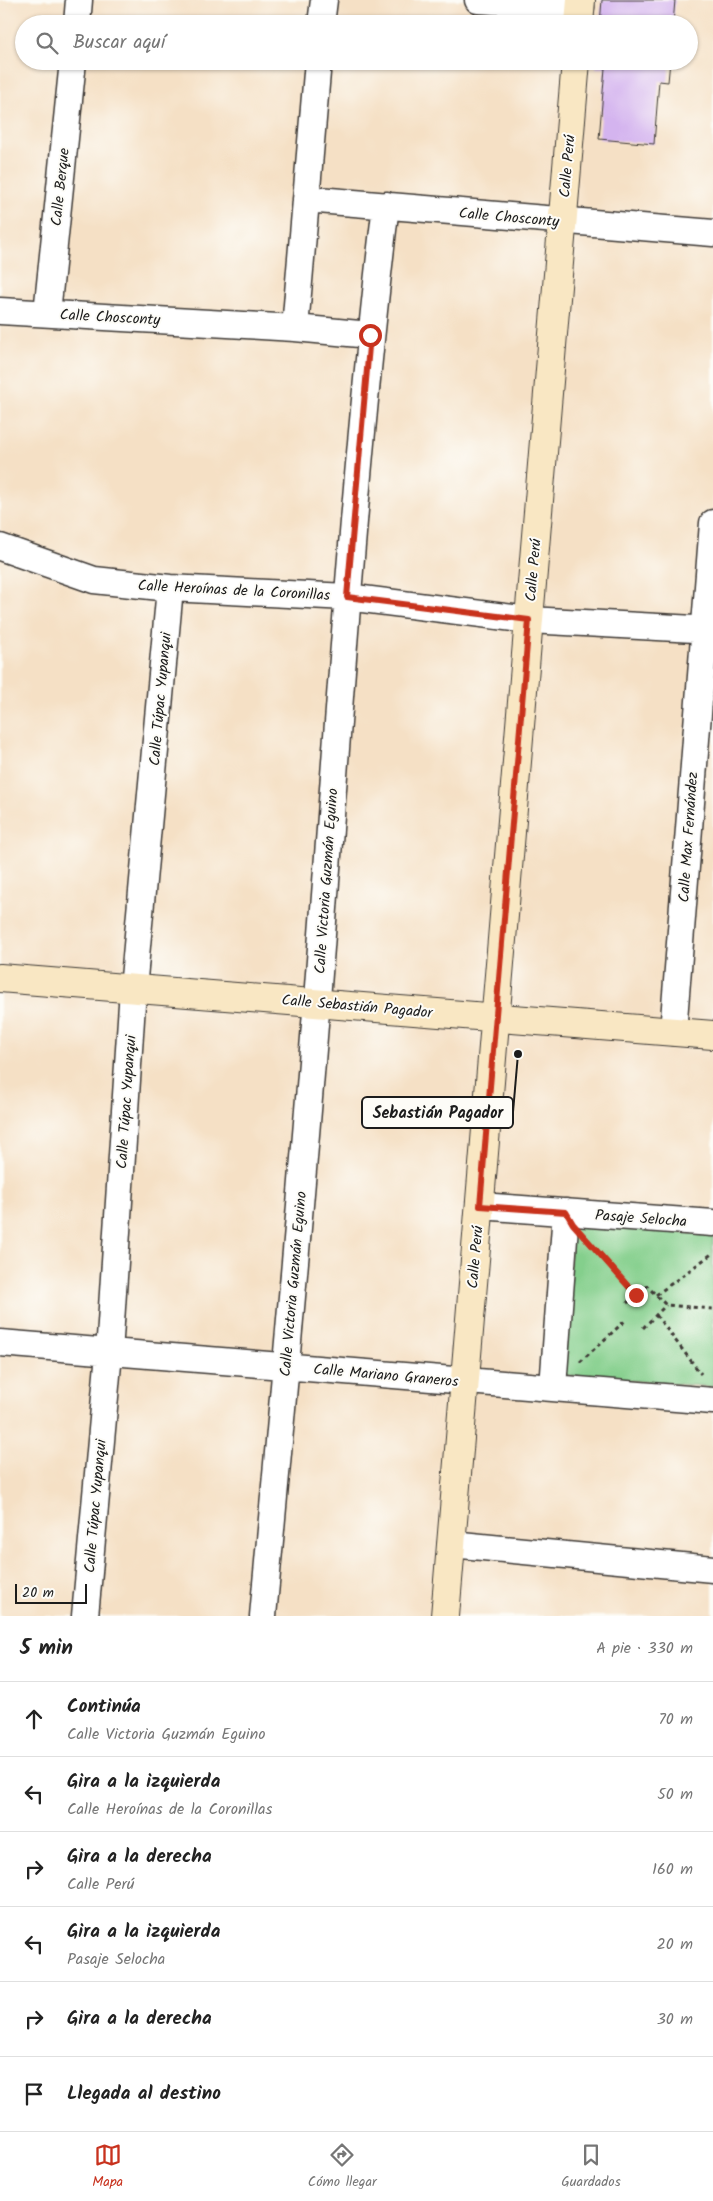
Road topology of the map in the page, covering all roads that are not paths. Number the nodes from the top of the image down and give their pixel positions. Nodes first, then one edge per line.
1 (79, 0) edge
2 (324, 0) edge
3 (478, 0) edge
4 (580, 10) edge
5 (78, 15) edge
6 (323, 15) edge
7 (72, 70) edge
8 (317, 70) edge
9 (575, 70) edge
10 (306, 199) junction
11 (386, 205) junction
12 (563, 222) junction
13 (713, 233) edge
14 (0, 311) edge
15 (47, 314) junction
16 (295, 328) junction
17 (370, 335) junction
18 (713, 522) edge
19 (0, 547) edge
20 (170, 588) junction
21 (347, 597) junction
22 (529, 620) junction
23 (708, 630) edge
24 (0, 978) edge
25 (133, 989) junction
26 (317, 1003) junction
27 (495, 1018) junction
28 (673, 1032) junction
29 (713, 1035) edge
30 (480, 1206) junction
31 (566, 1212) junction
32 (713, 1224) edge
33 (0, 1344) edge
34 (110, 1353) junction
35 (286, 1366) junction
36 (464, 1383) junction
37 (552, 1387) junction
38 (709, 1390) edge
39 (451, 1544) junction
40 (713, 1569) edge
41 (85, 1616) edge
42 (263, 1616) edge
43 (445, 1616) edge

1 - 5 street
2 - 6 street
3 - 4 street
7 - 15 street, Calle Berque
8 - 10 street
9 - 12 street, Calle Perú
10 - 11 street, Calle Chosconty
10 - 16 street
11 - 12 street, Calle Chosconty
11 - 17 street, Calle Victoria Guzmán Eguino
12 - 13 street, Calle Chosconty
12 - 22 street, Calle Perú
14 - 15 street, Calle Chosconty
15 - 16 street, Calle Chosconty
16 - 17 street, Calle Chosconty
17 - 21 street, Calle Victoria Guzmán Eguino
18 - 23 street, Calle Max Fernández
19 - 20 street, Calle Heroínas de la Coronillas
20 - 21 street, Calle Heroínas de la Coronillas
20 - 25 street, Calle Túpac Yupanqui
21 - 22 street, Calle Heroínas de la Coronillas
21 - 26 street, Calle Victoria Guzmán Eguino
22 - 23 street, Calle Heroínas de la Coronillas
22 - 27 street, Calle Perú
23 - 28 street, Calle Max Fernández
24 - 25 street, Calle Sebastián Pagador
25 - 26 street, Calle Sebastián Pagador
25 - 34 street, Calle Túpac Yupanqui
26 - 27 street, Calle Sebastián Pagador
26 - 35 street, Calle Victoria Guzmán Eguino
27 - 28 street, Calle Sebastián Pagador
27 - 30 street, Calle Perú
28 - 29 street, Calle Sebastián Pagador
30 - 31 street, Pasaje Selocha
30 - 36 street, Calle Perú
31 - 32 street, Pasaje Selocha
31 - 37 street
33 - 34 street, Calle Mariano Graneros
34 - 35 street, Calle Mariano Graneros
34 - 41 street, Calle Túpac Yupanqui
35 - 36 street, Calle Mariano Graneros
35 - 42 street, Calle Victoria Guzmán Eguino
36 - 37 street, Calle Mariano Graneros
36 - 39 street, Calle Perú
37 - 38 street, Calle Mariano Graneros
39 - 40 street
39 - 43 street, Calle Perú

